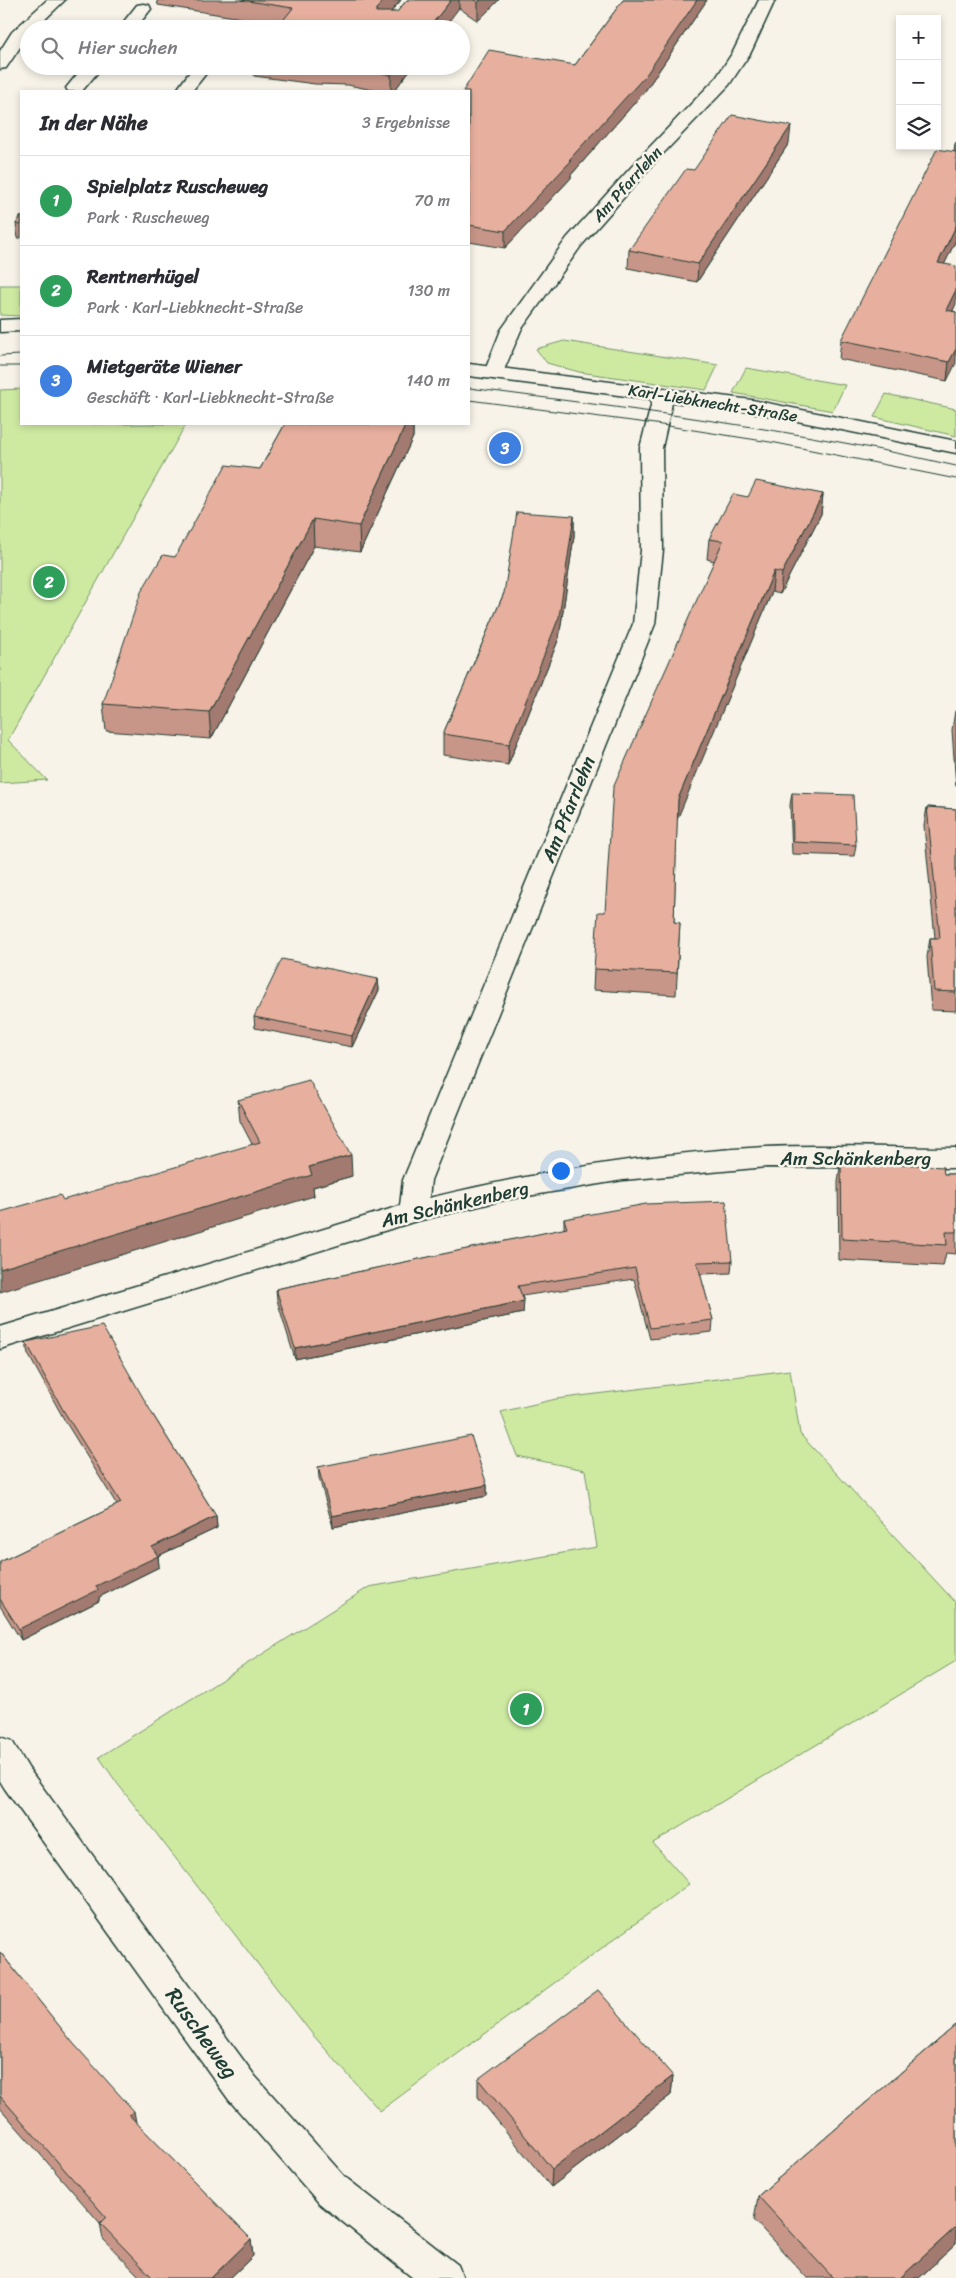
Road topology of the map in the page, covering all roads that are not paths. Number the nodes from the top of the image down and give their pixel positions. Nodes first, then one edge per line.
1 (57, 0) edge
2 (767, 0) edge
3 (143, 10) dead end
4 (38, 20) edge
5 (134, 20) edge
6 (20, 39) edge
7 (0, 64) edge
8 (86, 75) edge
9 (196, 75) edge
10 (75, 88) dead end
11 (184, 90) dead end
12 (20, 325) edge
13 (0, 326) edge
14 (470, 370) edge
15 (494, 373) junction
16 (664, 394) junction
17 (956, 447) edge
18 (956, 1158) edge
19 (413, 1212) junction
20 (0, 1338) edge
21 (0, 1751) edge
22 (444, 2278) edge

1 - 4 street
2 - 15 street, Am Pfarrlehn
3 - 5 street
6 - 7 street
8 - 10 street
9 - 11 street
12 - 13 street
14 - 15 street, Karl-Liebknecht-Straße
15 - 16 street, Karl-Liebknecht-Straße
16 - 17 street, Karl-Liebknecht-Straße
16 - 19 street, Am Pfarrlehn
18 - 19 street, Am Schänkenberg
19 - 20 street, Am Schänkenberg
21 - 22 street, Ruscheweg

